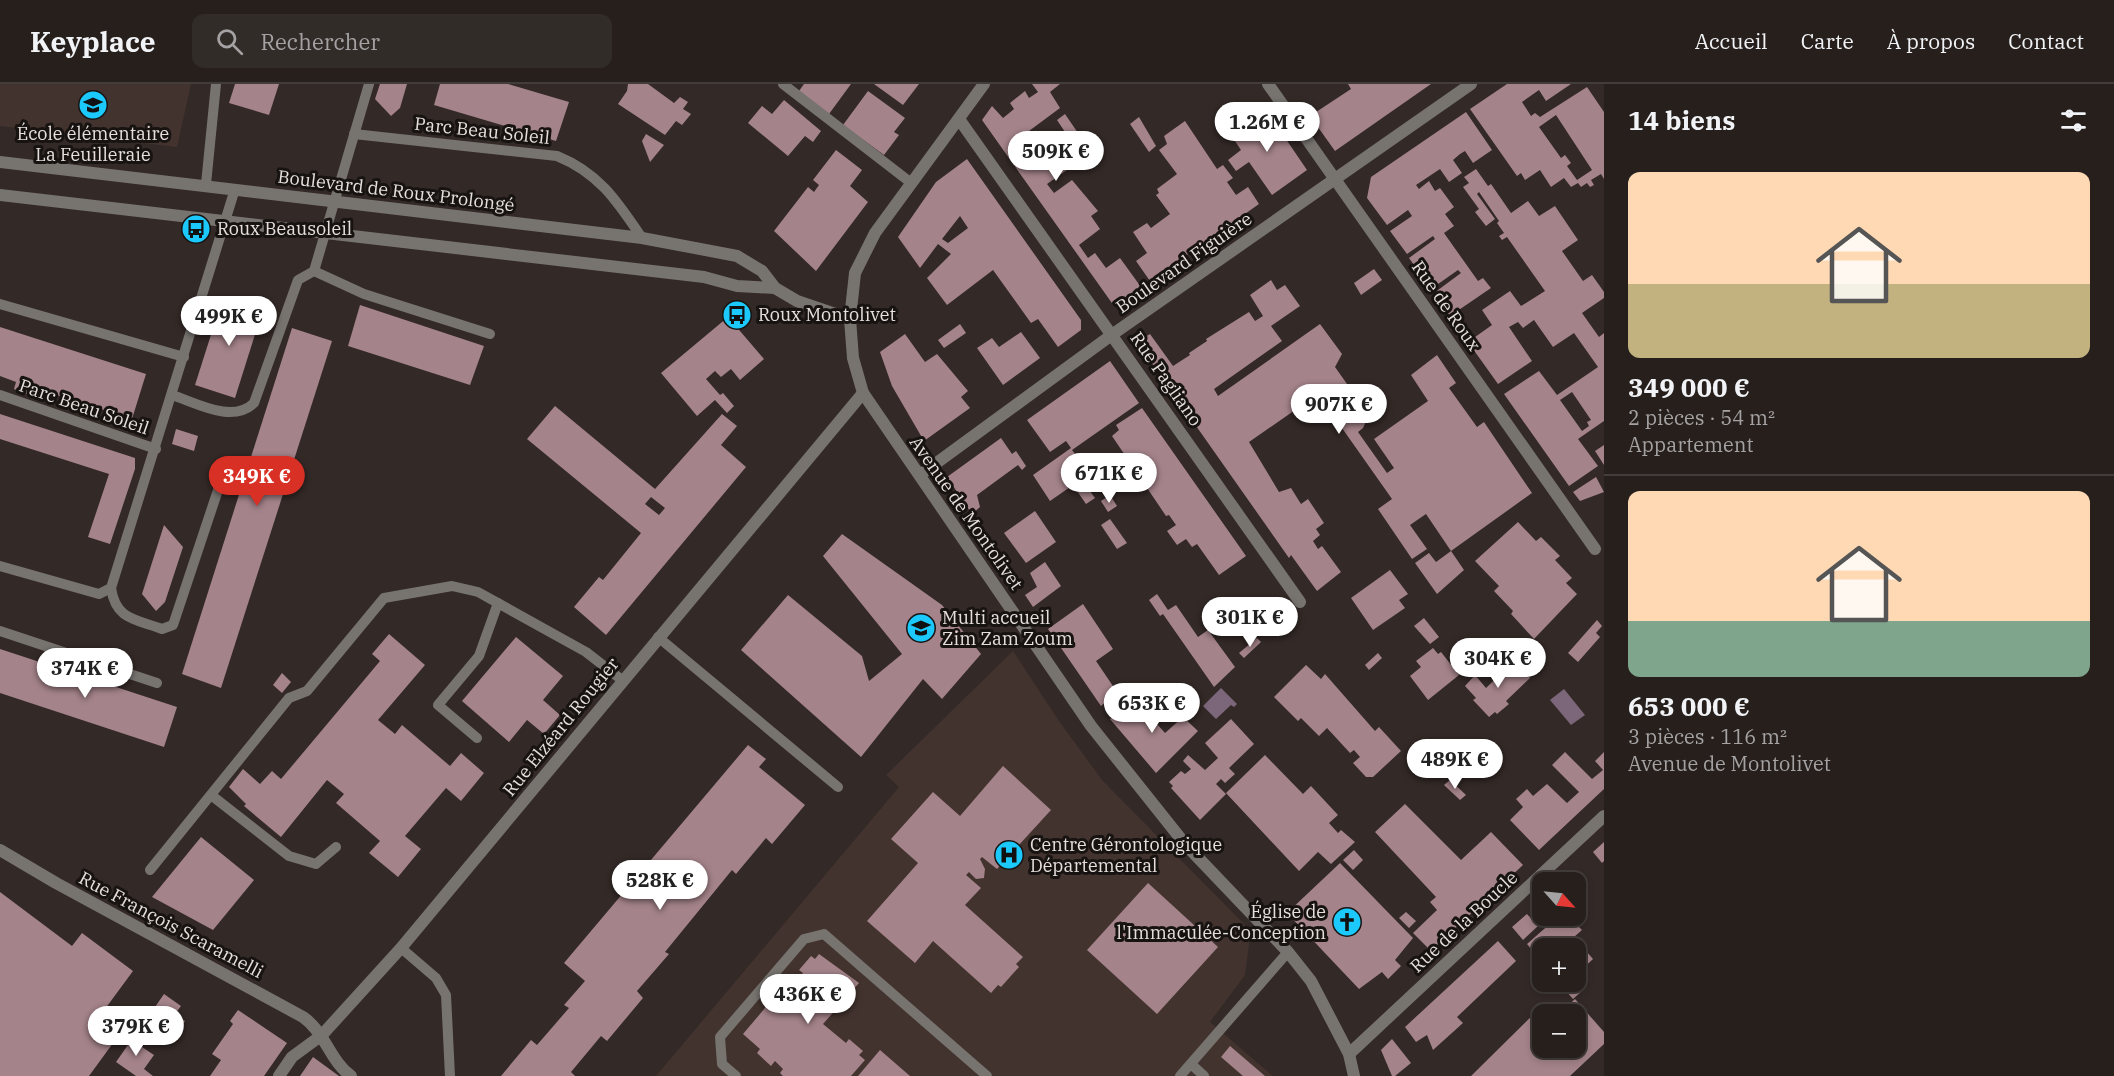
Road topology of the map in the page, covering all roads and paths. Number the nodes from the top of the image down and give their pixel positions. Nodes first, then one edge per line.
1 (216, 84) edge
2 (369, 84) edge
3 (783, 84) edge
4 (984, 84) edge
5 (1268, 84) edge
6 (1471, 84) edge
7 (959, 119) junction
8 (354, 134) junction
9 (0, 162) edge
10 (1334, 180) junction
11 (910, 182) junction
12 (206, 184) junction
13 (235, 189) junction
14 (0, 195) edge
15 (333, 202) junction
16 (226, 221) junction
17 (325, 232) junction
18 (642, 238) junction
19 (314, 271) junction
20 (775, 288) junction
21 (0, 304) edge
22 (850, 319) junction
23 (490, 334) dead end
24 (1113, 334) junction
25 (184, 357) junction
26 (863, 393) junction
27 (0, 395) edge
28 (172, 395) junction
29 (156, 449) junction
30 (224, 472) dead end
31 (920, 475) junction
32 (1595, 549) dead end
33 (0, 566) edge
34 (111, 588) junction
35 (1300, 602) dead end
36 (498, 603) junction
37 (0, 631) edge
38 (658, 637) junction
39 (622, 680) junction
40 (157, 683) dead end
41 (477, 738) dead end
42 (838, 787) dead end
43 (211, 795) junction
44 (1604, 816) edge
45 (336, 847) dead end
46 (0, 850) edge
47 (150, 870) dead end
48 (401, 948) junction
49 (1288, 952) junction
50 (322, 1035) junction
51 (1349, 1054) junction
52 (1191, 1064) junction
53 (279, 1076) edge
54 (351, 1076) edge
55 (450, 1076) edge
56 (736, 1076) edge
57 (987, 1076) edge
58 (1180, 1076) edge
59 (1204, 1076) edge
60 (1354, 1076) edge

1 - 12 lane
2 - 8 lane
3 - 11 lane
4 - 7 street, Avenue de Montolivet
5 - 10 street, Rue de Roux
6 - 10 street, Boulevard Figuière
7 - 11 street, Avenue de Montolivet
7 - 24 street, Rue Pagliano
8 - 15 lane
8 - 18 lane, Parc Beau Soleil
9 - 12 street, Boulevard de Roux Prolongé
10 - 24 street, Boulevard Figuière
10 - 32 street, Rue de Roux
11 - 22 street, Avenue de Montolivet
12 - 13 street, Boulevard de Roux Prolongé
13 - 15 street, Boulevard de Roux Prolongé
13 - 16 lane, Parc Beau Soleil
14 - 16 street, Boulevard de Roux Prolongé
15 - 17 lane
15 - 18 street, Boulevard de Roux Prolongé
16 - 17 street, Boulevard de Roux Prolongé
16 - 25 lane, Parc Beau Soleil
17 - 19 lane
17 - 20 street, Boulevard de Roux Prolongé
18 - 20 street, Boulevard de Roux Prolongé
19 - 23 lane
19 - 28 lane
20 - 22 street, Boulevard de Roux Prolongé
21 - 25 lane
22 - 26 street, Avenue de Montolivet
24 - 31 street, Boulevard Figuière
24 - 35 street, Rue Pagliano
25 - 28 lane, Parc Beau Soleil
26 - 31 street, Avenue de Montolivet
26 - 38 street, Rue Elzéard Rougier
27 - 29 lane, Parc Beau Soleil
28 - 29 lane, Parc Beau Soleil
29 - 34 lane, Parc Beau Soleil
30 - 34 lane
31 - 49 street, Avenue de Montolivet
33 - 34 lane
36 - 39 lane
36 - 41 lane
36 - 43 lane
37 - 40 lane
38 - 39 street, Rue Elzéard Rougier
38 - 42 lane
39 - 48 street, Rue Elzéard Rougier
43 - 45 lane
43 - 47 lane
44 - 51 street, Rue de la Boucle
46 - 50 street, Rue François Scaramelli
48 - 50 street, Rue Elzéard Rougier
48 - 55 lane
49 - 51 street, Avenue de Montolivet
49 - 52 lane
50 - 53 street, Rue Elzéard Rougier
50 - 54 street, Rue François Scaramelli
51 - 60 street, Avenue de Montolivet
52 - 58 lane
52 - 59 lane
56 - 57 lane

